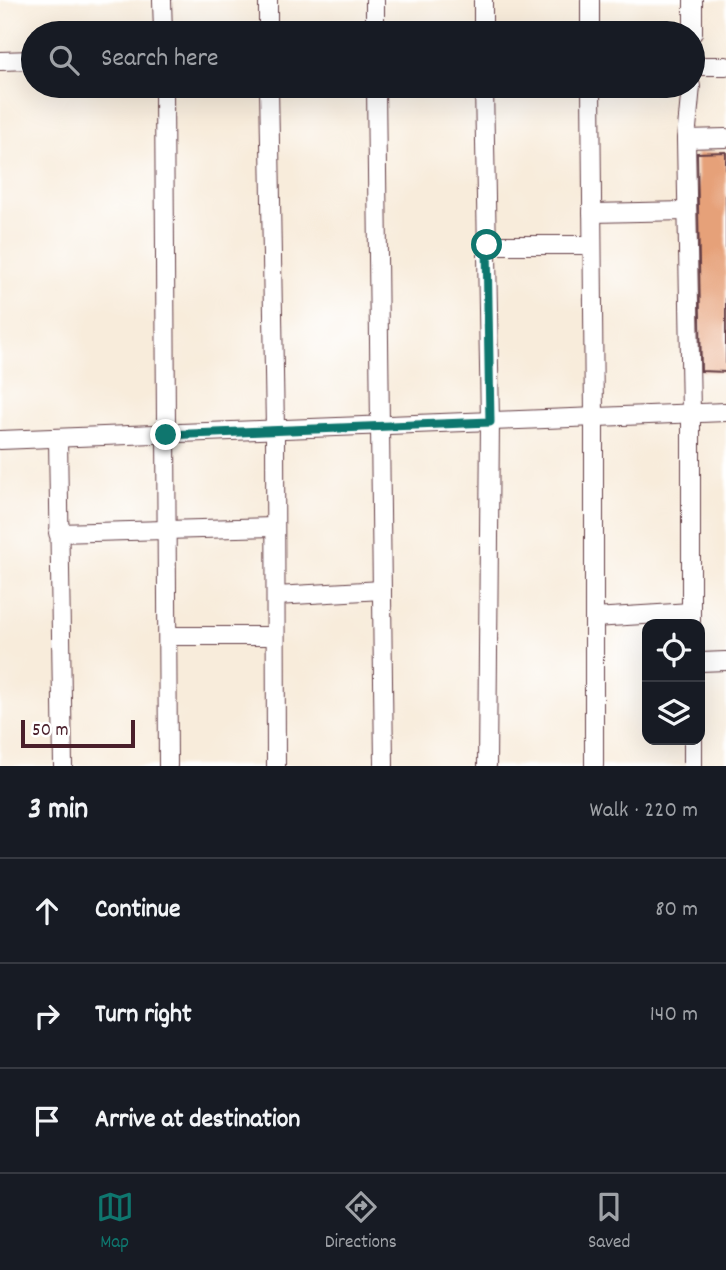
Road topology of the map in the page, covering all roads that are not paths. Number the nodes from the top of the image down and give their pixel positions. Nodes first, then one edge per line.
1 (162, 0) edge
2 (268, 0) edge
3 (375, 0) edge
4 (483, 0) edge
5 (590, 0) edge
6 (693, 0) edge
7 (163, 21) edge
8 (268, 21) edge
9 (375, 21) edge
10 (483, 21) edge
11 (590, 21) edge
12 (693, 21) edge
13 (21, 60) edge
14 (0, 61) edge
15 (705, 66) edge
16 (726, 66) edge
17 (164, 98) edge
18 (269, 98) edge
19 (376, 98) edge
20 (484, 98) edge
21 (591, 98) edge
22 (690, 98) edge
23 (726, 138) edge
24 (686, 139) junction
25 (687, 211) junction
26 (592, 213) junction
27 (487, 245) junction
28 (593, 245) junction
29 (726, 412) edge
30 (691, 413) junction
31 (594, 418) junction
32 (490, 422) junction
33 (381, 425) junction
34 (275, 429) junction
35 (166, 435) junction
36 (58, 438) junction
37 (0, 440) edge
38 (274, 527) junction
39 (168, 531) junction
40 (58, 533) junction
41 (382, 590) junction
42 (276, 596) junction
43 (594, 618) junction
44 (691, 618) edge
45 (168, 636) junction
46 (275, 636) junction
47 (726, 661) edge
48 (705, 662) edge
49 (693, 745) edge
50 (63, 766) edge
51 (167, 766) edge
52 (276, 766) edge
53 (384, 766) edge
54 (487, 766) edge
55 (594, 766) edge
56 (693, 766) edge

1 - 7 street
2 - 8 street
3 - 9 street
4 - 10 street
5 - 11 street
6 - 12 street
13 - 14 street
15 - 16 street
17 - 35 street
18 - 34 street
19 - 33 street
20 - 27 street
21 - 26 street
22 - 24 street
23 - 24 street
24 - 25 street
25 - 26 street
25 - 30 street
26 - 28 street
27 - 28 street
27 - 32 street
28 - 31 street
29 - 30 street
30 - 31 street
30 - 44 street
31 - 32 street
31 - 43 street
32 - 33 street
32 - 54 street
33 - 34 street
33 - 41 street
34 - 35 street
34 - 38 street
35 - 36 street
35 - 39 street
36 - 37 street
36 - 40 street
38 - 39 street
38 - 42 street
39 - 40 street
39 - 45 street
40 - 50 street
41 - 42 street
41 - 53 street
42 - 46 street
43 - 44 street
43 - 55 street
45 - 46 street
45 - 51 street
46 - 52 street
47 - 48 street
49 - 56 street

